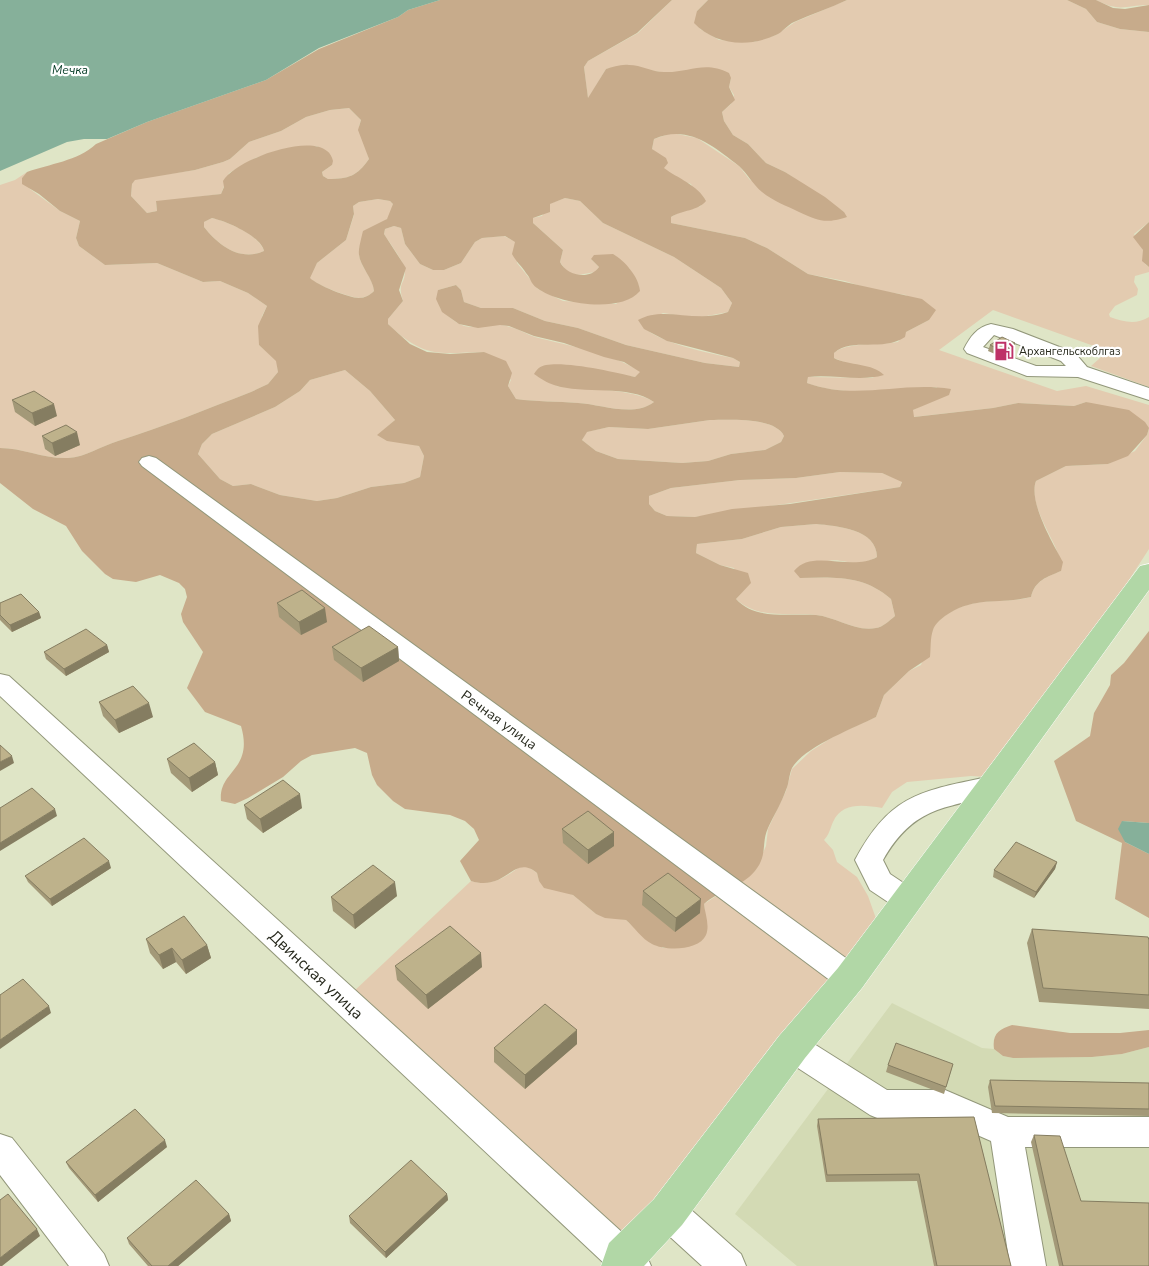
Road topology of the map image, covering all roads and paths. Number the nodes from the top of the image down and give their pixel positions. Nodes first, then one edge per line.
1 (1080, 370) junction
2 (1149, 394) edge
3 (149, 462) dead end
4 (1149, 572) edge
5 (0, 682) edge
6 (992, 786) junction
7 (907, 900) junction
8 (850, 978) junction
9 (792, 1047) junction
10 (1006, 1132) junction
11 (1149, 1132) edge
12 (0, 1149) edge
13 (668, 1212) junction
14 (626, 1263) edge
15 (91, 1266) edge
16 (728, 1266) edge
17 (1028, 1266) edge

1 - 1 street
1 - 2 street
3 - 8 street, Речная улица
4 - 6 main road
5 - 14 street, Двинская улица
6 - 7 main road
6 - 7 street
7 - 8 main road
8 - 9 main road
9 - 10 street
9 - 13 main road
10 - 11 street
10 - 17 street
12 - 15 street
13 - 14 main road
13 - 16 street

